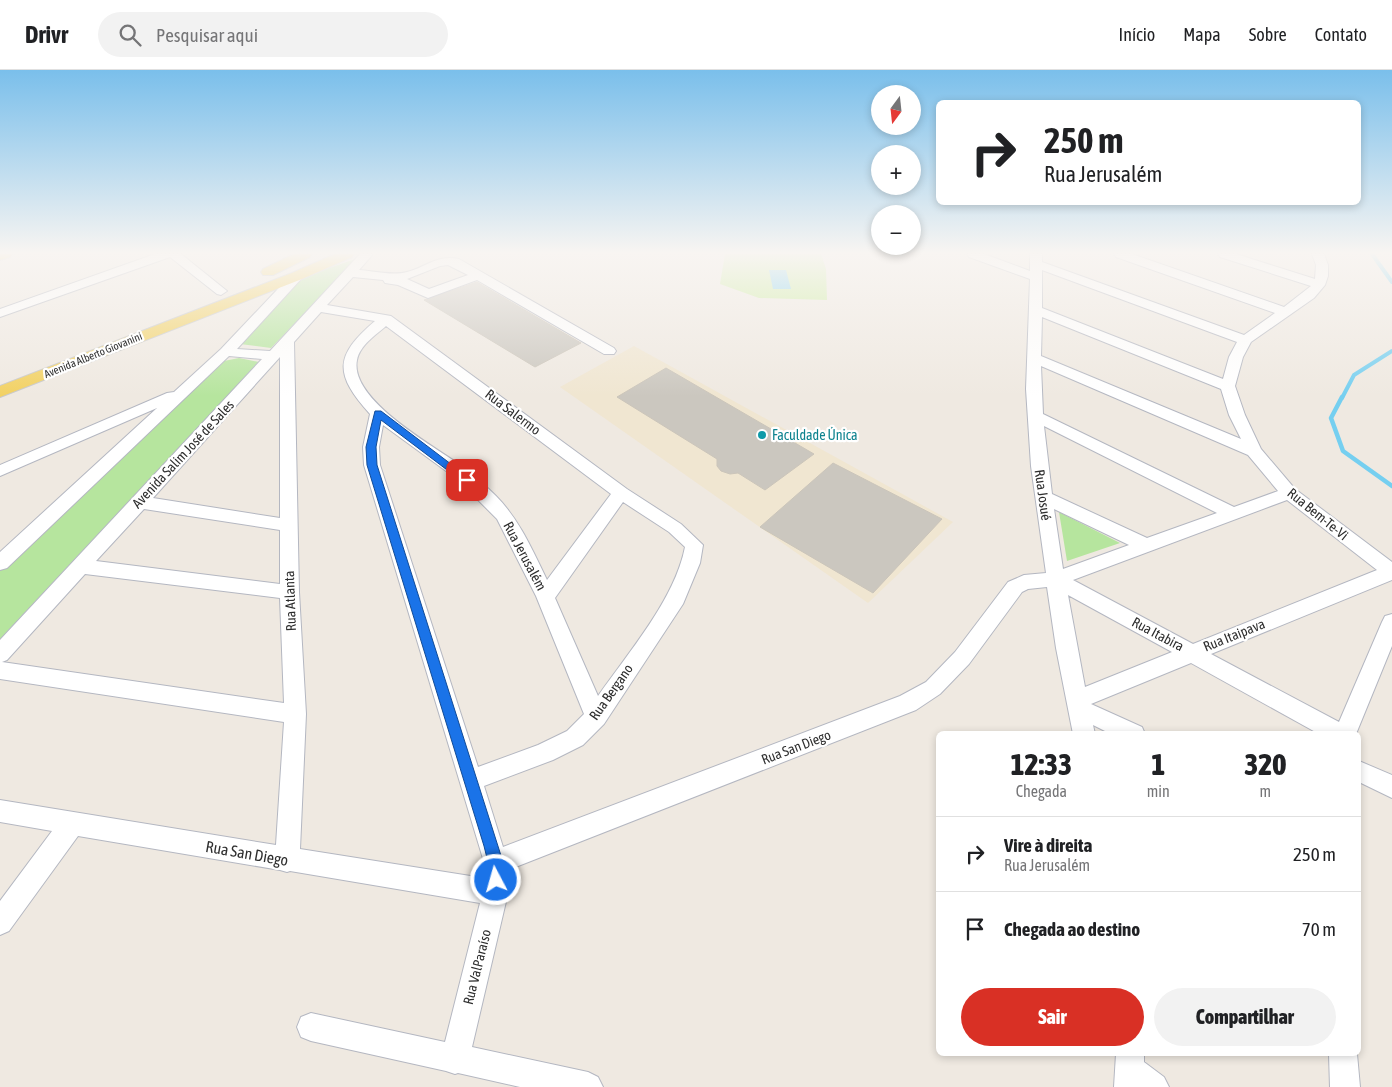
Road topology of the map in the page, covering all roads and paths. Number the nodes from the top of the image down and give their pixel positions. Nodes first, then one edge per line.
1 (33, 301) edge
2 (199, 301) edge
3 (212, 301) edge
4 (267, 301) edge
5 (325, 301) edge
6 (521, 301) edge
7 (1036, 301) edge
8 (1138, 301) edge
9 (1255, 301) edge
10 (1301, 301) edge
11 (1036, 310) junction
12 (315, 312) junction
13 (1285, 312) junction
14 (0, 313) edge
15 (380, 324) junction
16 (138, 330) junction
17 (1245, 340) junction
18 (287, 342) junction
19 (609, 351) dead end
20 (226, 352) junction
21 (273, 356) junction
22 (1033, 358) junction
23 (0, 378) edge
24 (1228, 386) junction
25 (184, 391) junction
26 (0, 392) edge
27 (378, 413) junction
28 (1035, 416) junction
29 (1254, 451) junction
30 (0, 471) edge
31 (622, 493) junction
32 (1289, 493) junction
33 (1044, 497) junction
34 (138, 502) junction
35 (1232, 513) junction
36 (288, 525) junction
37 (694, 545) joint
38 (1145, 545) junction
39 (0, 563) edge
40 (80, 566) junction
41 (1392, 572) edge
42 (1055, 579) junction
43 (289, 592) junction
44 (546, 596) junction
45 (1392, 622) edge
46 (1191, 652) junction
47 (0, 654) edge
48 (0, 670) edge
49 (1078, 704) junction
50 (295, 714) junction
51 (596, 717) junction
52 (1083, 731) edge
53 (1128, 731) edge
54 (1335, 731) edge
55 (1346, 731) edge
56 (1361, 772) edge
57 (471, 780) junction
58 (1392, 787) edge
59 (0, 811) edge
60 (73, 823) junction
61 (287, 860) junction
62 (496, 862) junction
63 (495, 893) junction
64 (0, 922) edge
65 (311, 1027) dead end
66 (1343, 1056) edge
67 (455, 1060) junction
68 (1130, 1070) edge
69 (588, 1087) edge
70 (1154, 1087) edge
71 (1345, 1087) edge

1 - 14 street
2 - 16 main road, Avenida Alberto Giovanini
3 - 16 main road, Avenida Alberto Giovanini
4 - 20 street
5 - 12 street, Avenida Salim José de Sales
6 - 19 street
7 - 11 street, Rua Josué
8 - 17 street
9 - 13 street
10 - 13 street
11 - 22 street, Rua Josué
11 - 24 street
12 - 15 street, Rua Salermo
12 - 18 street, Avenida Salim José de Sales
13 - 17 street
15 - 27 street, Rua Jerusalém
15 - 31 street, Rua Salermo
16 - 23 main road, Avenida Alberto Giovanini
16 - 26 main road, Avenida Alberto Giovanini
17 - 24 street
18 - 21 street, Avenida Salim José de Sales
18 - 36 street, Rua Atlanta
20 - 21 street
20 - 25 street
21 - 34 street, Avenida Salim José de Sales
22 - 28 street, Rua Josué
22 - 29 street
24 - 29 street, Rua Bem-Te-Vi
25 - 30 street
25 - 39 street
27 - 44 street, Rua Jerusalém
27 - 57 street, Rua ValParaíso
28 - 33 street, Rua Josué
28 - 35 street
29 - 32 street, Rua Bem-Te-Vi
31 - 37 street, Rua Salermo
31 - 44 street
32 - 35 street
32 - 41 street, Rua Bem-Te-Vi
33 - 38 street
33 - 42 street, Rua Josué
34 - 36 street
34 - 40 street, Avenida Salim José de Sales
35 - 38 street
36 - 43 street, Rua Atlanta
37 - 51 street, Rua Bergano
38 - 42 street
40 - 43 street
40 - 47 street, Avenida Salim José de Sales
41 - 46 street, Rua Itaipava
42 - 46 street, Rua Itabira
42 - 49 street, Rua Josué
42 - 62 street, Rua San Diego
43 - 50 street, Rua Atlanta
44 - 51 street, Rua Jerusalém
45 - 55 street
46 - 49 street, Rua Itaipava
46 - 54 street, Rua Itabira
48 - 50 street
49 - 52 street, Rua Josué
49 - 53 street
50 - 61 street, Rua Atlanta
51 - 57 street, Rua Bergano
56 - 58 street
57 - 62 street, Rua ValParaíso
59 - 60 street, Rua San Diego
60 - 61 street, Rua San Diego
60 - 64 street
61 - 63 street, Rua San Diego
62 - 63 street, Rua ValParaíso
63 - 67 street, Rua ValParaíso
65 - 67 street
66 - 71 street
67 - 69 street
68 - 70 street

